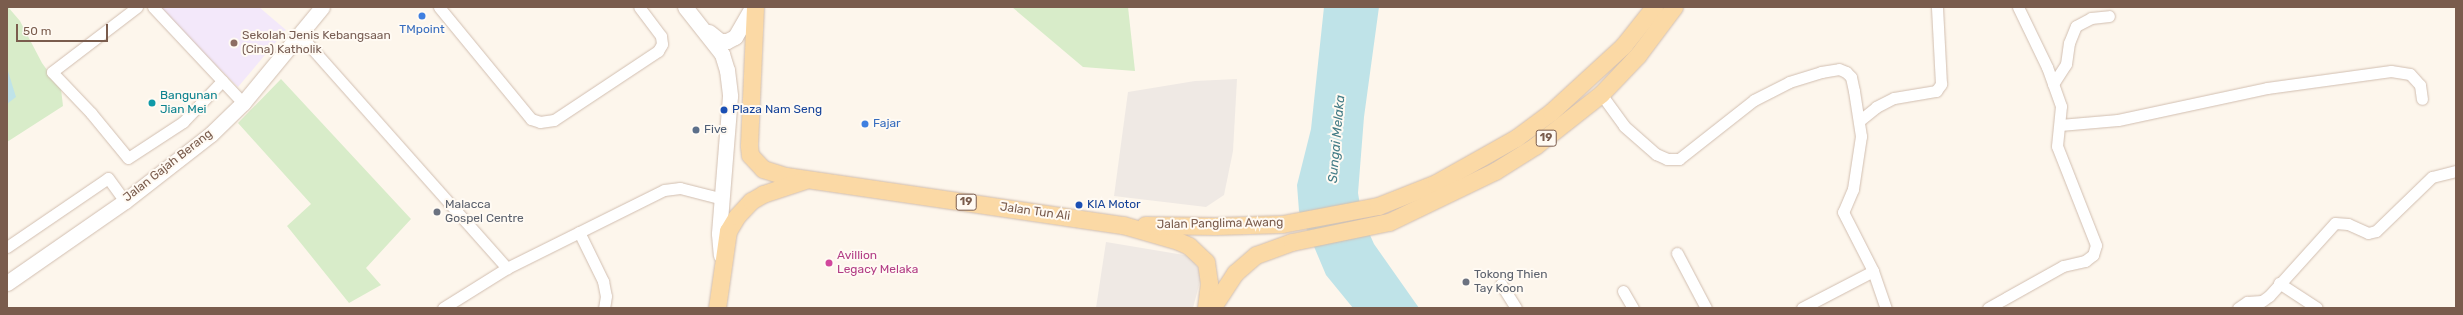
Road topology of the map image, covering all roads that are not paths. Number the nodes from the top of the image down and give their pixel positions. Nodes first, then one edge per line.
1 (137, 7) edge
2 (153, 7) edge
3 (322, 7) edge
4 (439, 7) edge
5 (640, 7) edge
6 (685, 7) edge
7 (752, 7) edge
8 (755, 7) edge
9 (1654, 7) edge
10 (1674, 7) edge
11 (1937, 7) edge
12 (2018, 7) edge
13 (2109, 16) dead end
14 (703, 28) junction
15 (300, 34) junction
16 (222, 81) junction
17 (2053, 84) junction
18 (1601, 94) junction
19 (2422, 99) dead end
20 (243, 103) junction
21 (1859, 121) junction
22 (2060, 125) junction
23 (2456, 171) edge
24 (809, 178) junction
25 (723, 199) junction
26 (125, 201) junction
27 (1123, 225) junction
28 (579, 232) junction
29 (7, 247) edge
30 (1677, 254) dead end
31 (721, 262) junction
32 (507, 268) junction
33 (1873, 271) junction
34 (7, 283) edge
35 (1501, 284) dead end
36 (2279, 284) junction
37 (1623, 290) dead end
38 (443, 308) edge
39 (604, 308) edge
40 (717, 308) edge
41 (1206, 308) edge
42 (1212, 308) edge
43 (1516, 308) edge
44 (1633, 308) edge
45 (1706, 308) edge
46 (1802, 308) edge
47 (1886, 308) edge
48 (1988, 308) edge
49 (2238, 308) edge
50 (2317, 308) edge

1 - 16 street
2 - 16 street
3 - 15 street, Jalan Gajah Berang
4 - 5 street
6 - 14 street
7 - 14 street
8 - 24 main road, 19
9 - 27 main road, Jalan Panglima Awang / 19
10 - 18 main road, Jalan Panglima Awang / 19
11 - 21 street
12 - 17 street
13 - 17 street
14 - 25 street
15 - 20 street, Jalan Gajah Berang
15 - 32 street
16 - 20 street
17 - 22 street
18 - 21 street
18 - 42 main road, Jalan Panglima Awang / 19
19 - 22 street
20 - 26 street, Jalan Gajah Berang
21 - 33 street
22 - 48 street
23 - 36 street
24 - 27 main road, Jalan Tun Ali / 19
24 - 31 main road
25 - 28 street
25 - 31 street
26 - 29 street
26 - 34 street, Jalan Gajah Berang
27 - 41 main road, Jalan Tun Ali / 19
28 - 32 street
28 - 39 street
30 - 45 street
31 - 40 main road
32 - 38 street
33 - 46 street
33 - 47 street
35 - 43 street
36 - 49 street
36 - 50 street
37 - 44 street

